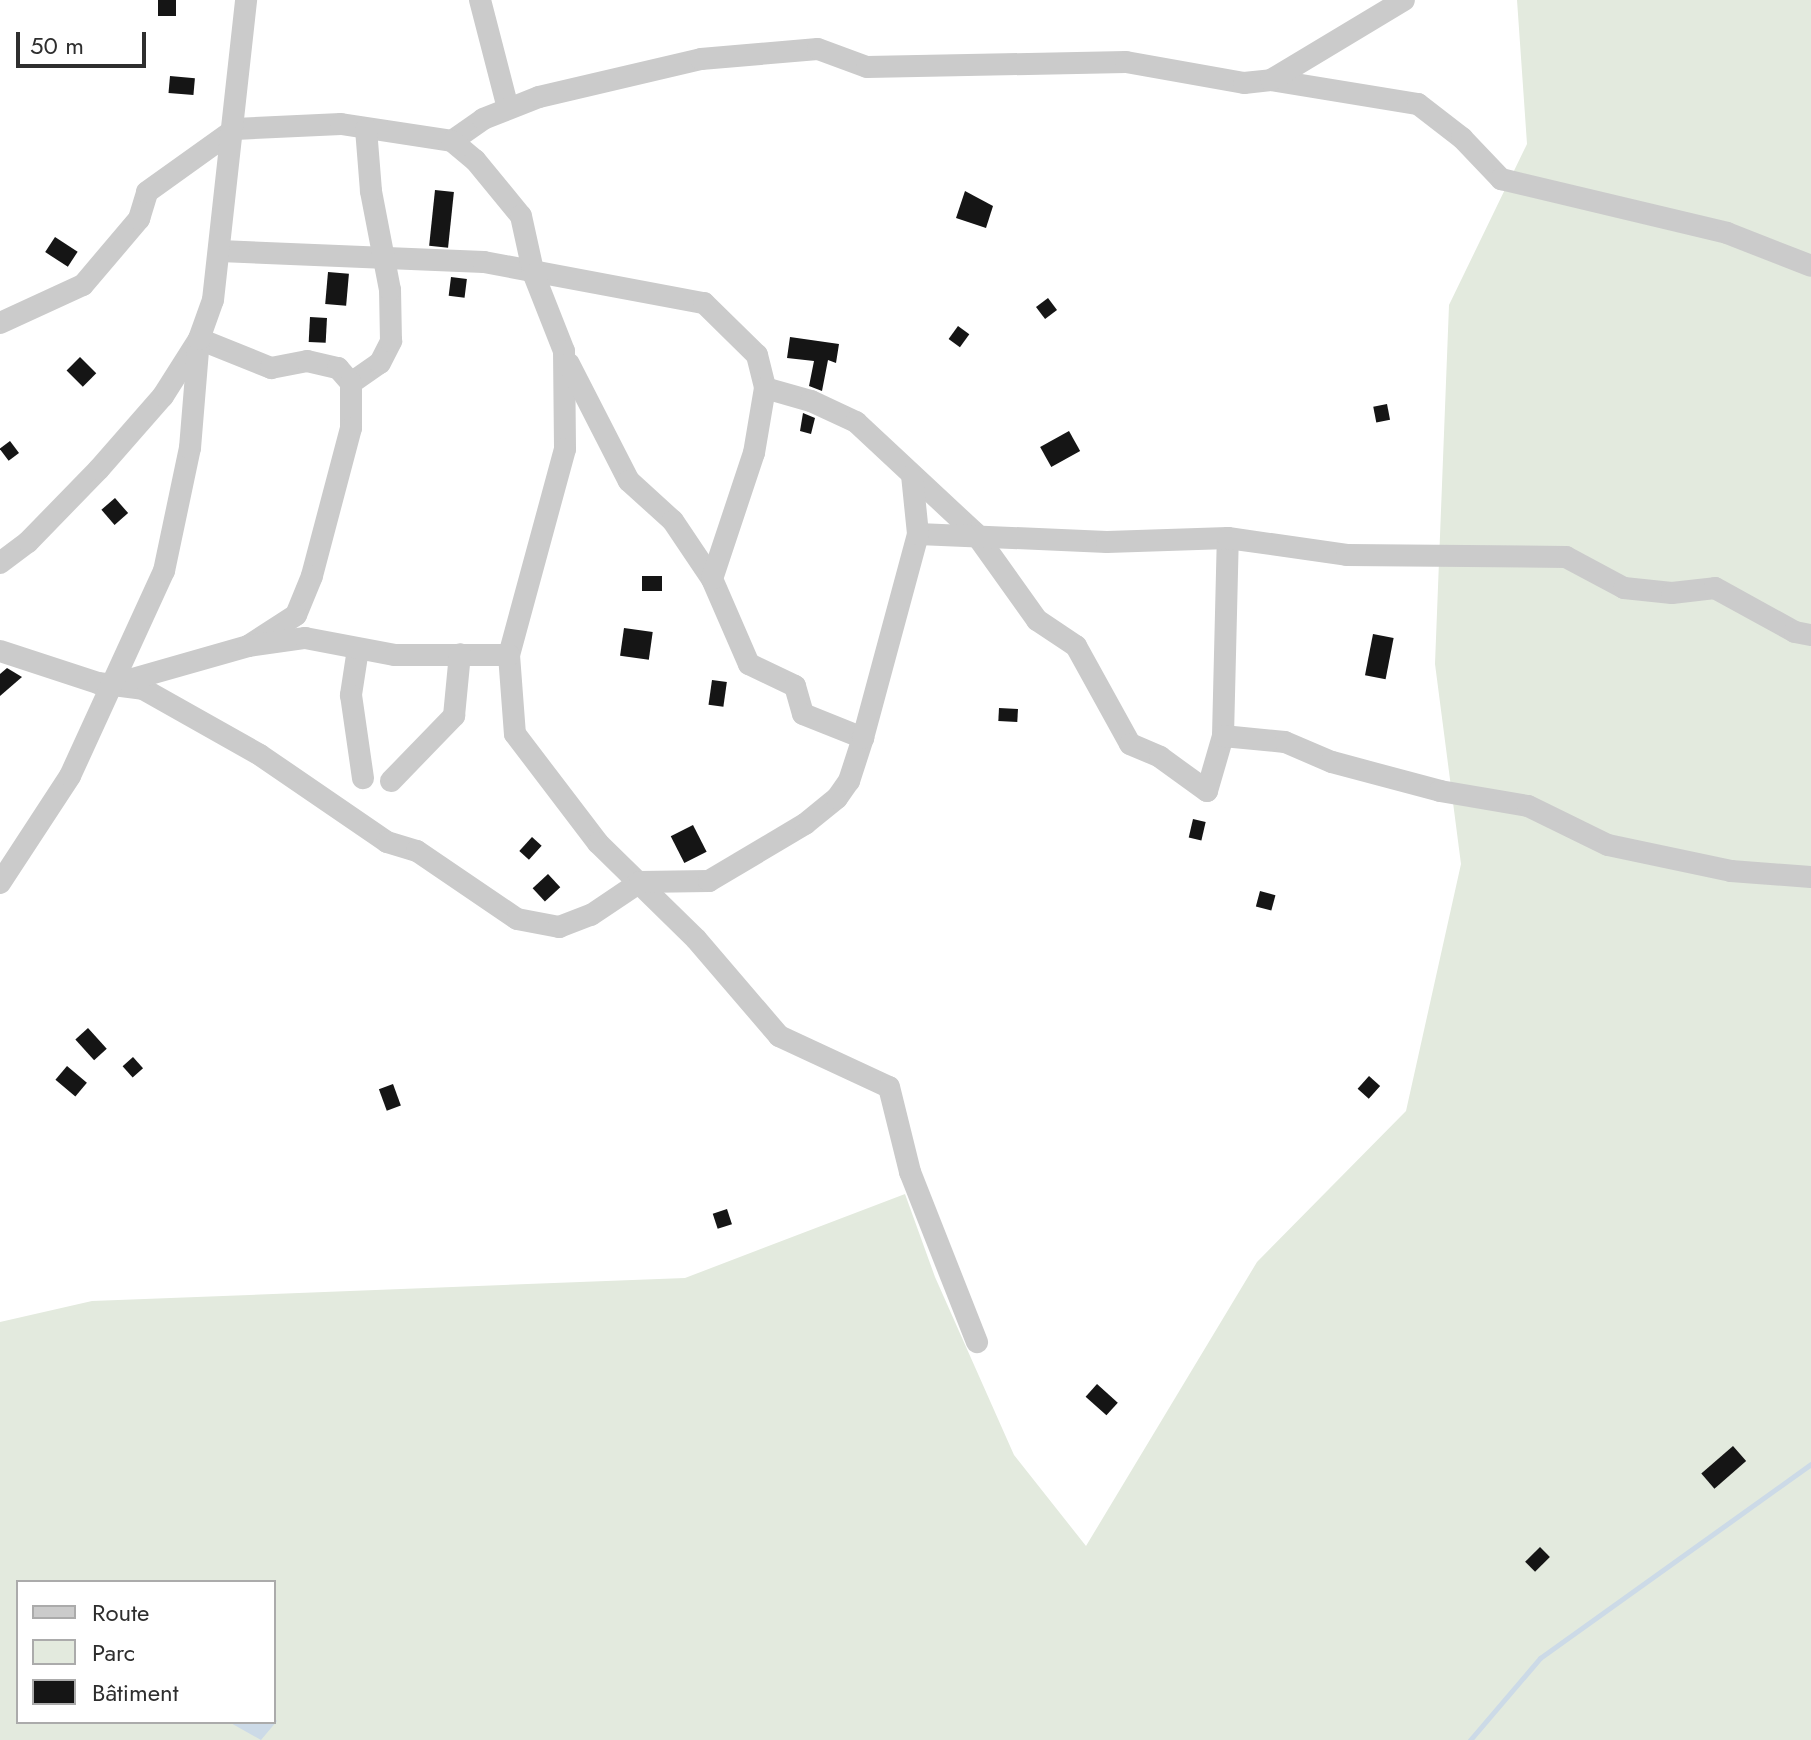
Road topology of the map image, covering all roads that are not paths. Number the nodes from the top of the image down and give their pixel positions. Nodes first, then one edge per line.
1 (246, 0) edge
2 (480, 0) edge
3 (1404, 0) edge
4 (1271, 80) junction
5 (508, 108) junction
6 (235, 129) junction
7 (366, 129) junction
8 (452, 141) junction
9 (220, 251) junction
10 (381, 257) junction
11 (1811, 266) edge
12 (534, 275) junction
13 (0, 323) edge
14 (199, 339) junction
15 (564, 351) junction
16 (351, 383) junction
17 (765, 388) junction
18 (912, 475) junction
19 (975, 533) junction
20 (918, 534) junction
21 (1228, 538) junction
22 (0, 563) edge
23 (712, 579) junction
24 (1811, 635) edge
25 (248, 646) junction
26 (358, 649) junction
27 (0, 651) edge
28 (460, 654) junction
29 (509, 655) junction
30 (113, 684) junction
31 (1223, 736) junction
32 (863, 738) junction
33 (363, 778) dead end
34 (391, 781) dead end
35 (1811, 877) edge
36 (640, 882) junction
37 (0, 883) edge
38 (977, 1342) dead end

1 - 6 street
2 - 5 street
3 - 4 street
4 - 5 street
4 - 11 street
5 - 8 street
6 - 7 street
6 - 9 street
6 - 13 street
7 - 8 street
7 - 10 street
8 - 12 street
9 - 10 street
9 - 14 street
10 - 12 street
10 - 16 street
12 - 15 street
12 - 17 street
14 - 16 street
14 - 22 street
14 - 30 street
15 - 23 street
15 - 29 street
16 - 25 street
17 - 18 street
17 - 23 street
18 - 19 street
18 - 20 street
19 - 20 street
19 - 21 street
19 - 31 street
20 - 32 street
21 - 24 street
21 - 31 street
23 - 32 street
25 - 26 street
25 - 30 street
26 - 28 street
26 - 33 street
27 - 30 street
28 - 29 street
28 - 34 street
29 - 36 street
30 - 36 street
30 - 37 street
31 - 35 street
32 - 36 street
36 - 38 street

